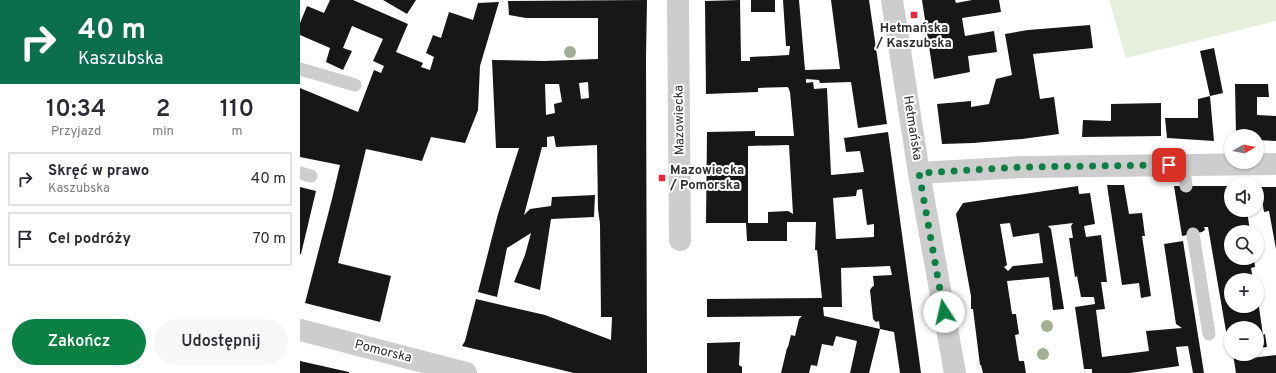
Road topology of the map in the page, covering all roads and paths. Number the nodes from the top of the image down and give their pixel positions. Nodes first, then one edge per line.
1 (678, 0) edge
2 (892, 0) edge
3 (300, 68) edge
4 (355, 85) dead end
5 (1276, 164) edge
6 (1184, 165) junction
7 (919, 173) junction
8 (1186, 186) dead end
9 (1193, 234) dead end
10 (680, 240) dead end
11 (300, 330) edge
12 (1209, 334) dead end
13 (466, 373) edge
14 (955, 373) edge

1 - 10 street, Mazowiecka
2 - 7 street, Hetmańska
3 - 4 lane
5 - 6 street
6 - 7 street
6 - 8 lane
7 - 14 street, Hetmańska
9 - 12 lane
11 - 13 street, Pomorska

